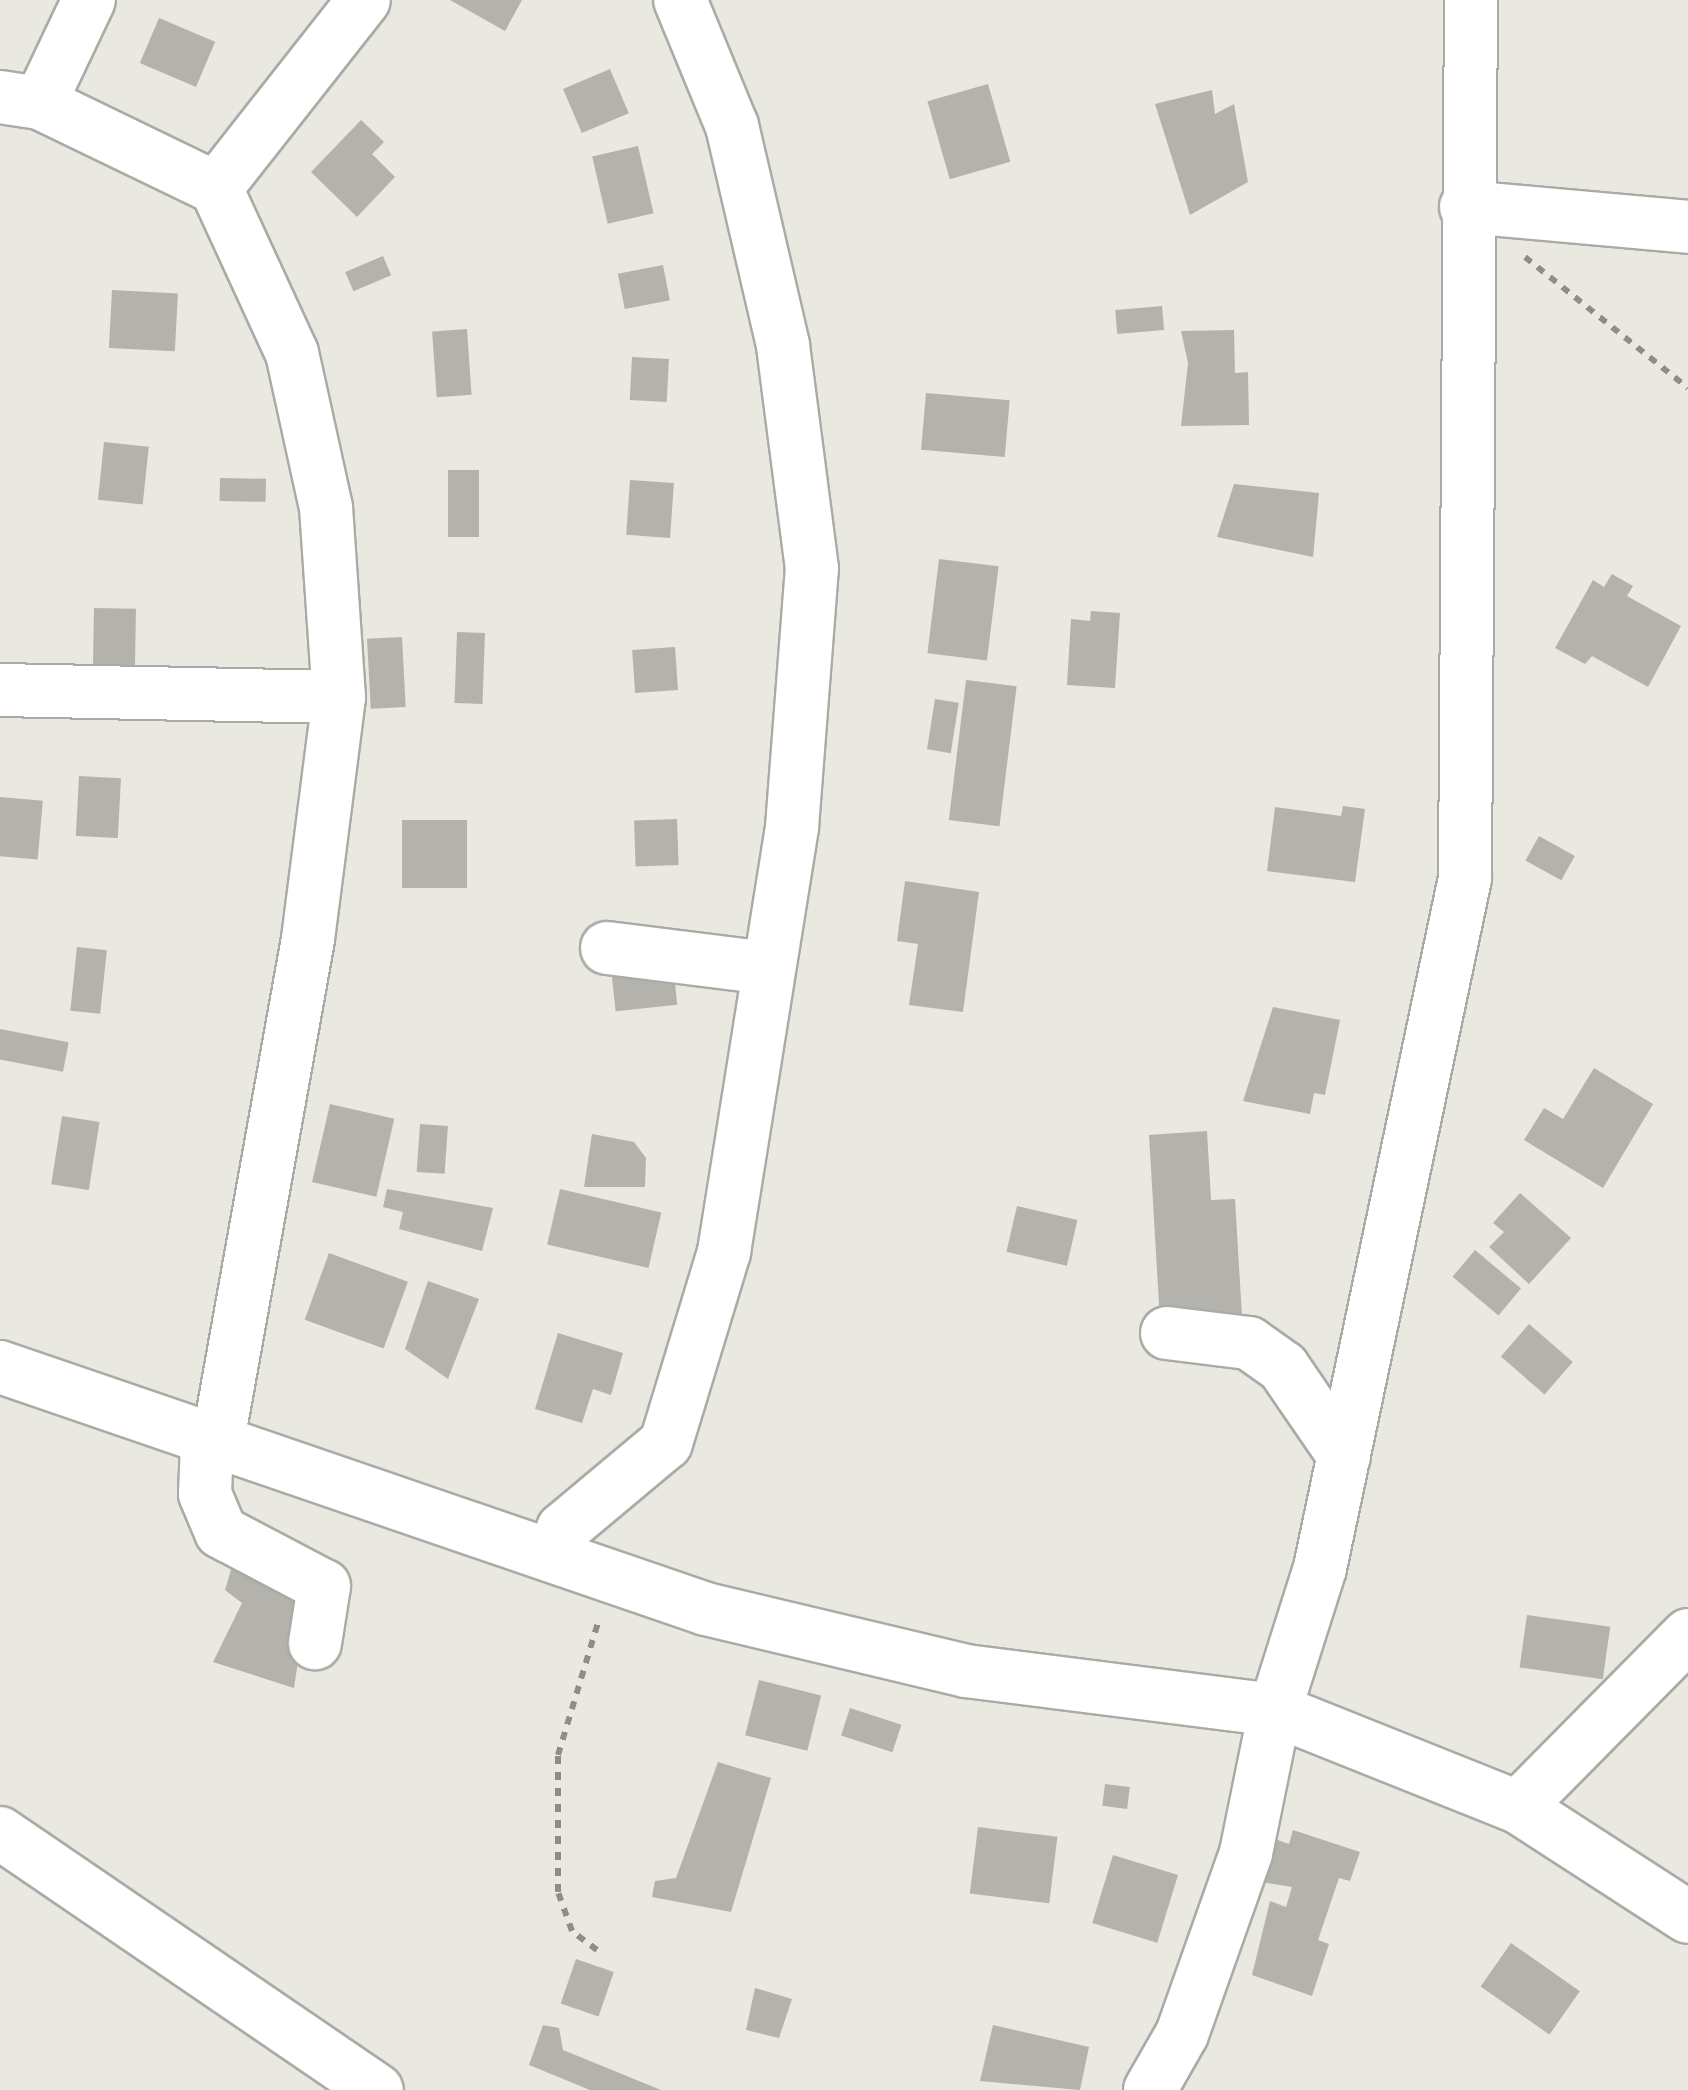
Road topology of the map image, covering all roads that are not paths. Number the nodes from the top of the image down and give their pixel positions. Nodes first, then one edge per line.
1 (90, 0) edge
2 (364, 0) edge
3 (680, 0) edge
4 (1471, 0) edge
5 (20, 100) edge
6 (216, 188) junction
7 (1476, 208) junction
8 (1688, 227) edge
9 (0, 690) edge
10 (339, 697) junction
11 (608, 948) dead end
12 (768, 968) junction
13 (1167, 1333) dead end
14 (0, 1367) edge
15 (212, 1444) junction
16 (1344, 1456) junction
17 (555, 1553) junction
18 (1688, 1635) edge
19 (315, 1643) dead end
20 (1275, 1710) junction
21 (1518, 1807) junction
22 (0, 1834) edge
23 (1688, 1917) edge
24 (377, 2090) edge
25 (1150, 2090) edge

1 - 5 street
2 - 6 street
3 - 12 street
4 - 7 street
5 - 6 street
6 - 10 street
7 - 8 street
7 - 16 street
9 - 10 street
10 - 15 street
11 - 12 street
12 - 17 street
13 - 16 street
14 - 15 street
15 - 17 street
15 - 19 street
16 - 20 street
17 - 20 street
18 - 21 street
20 - 21 street
20 - 25 street
21 - 23 street
22 - 24 street

